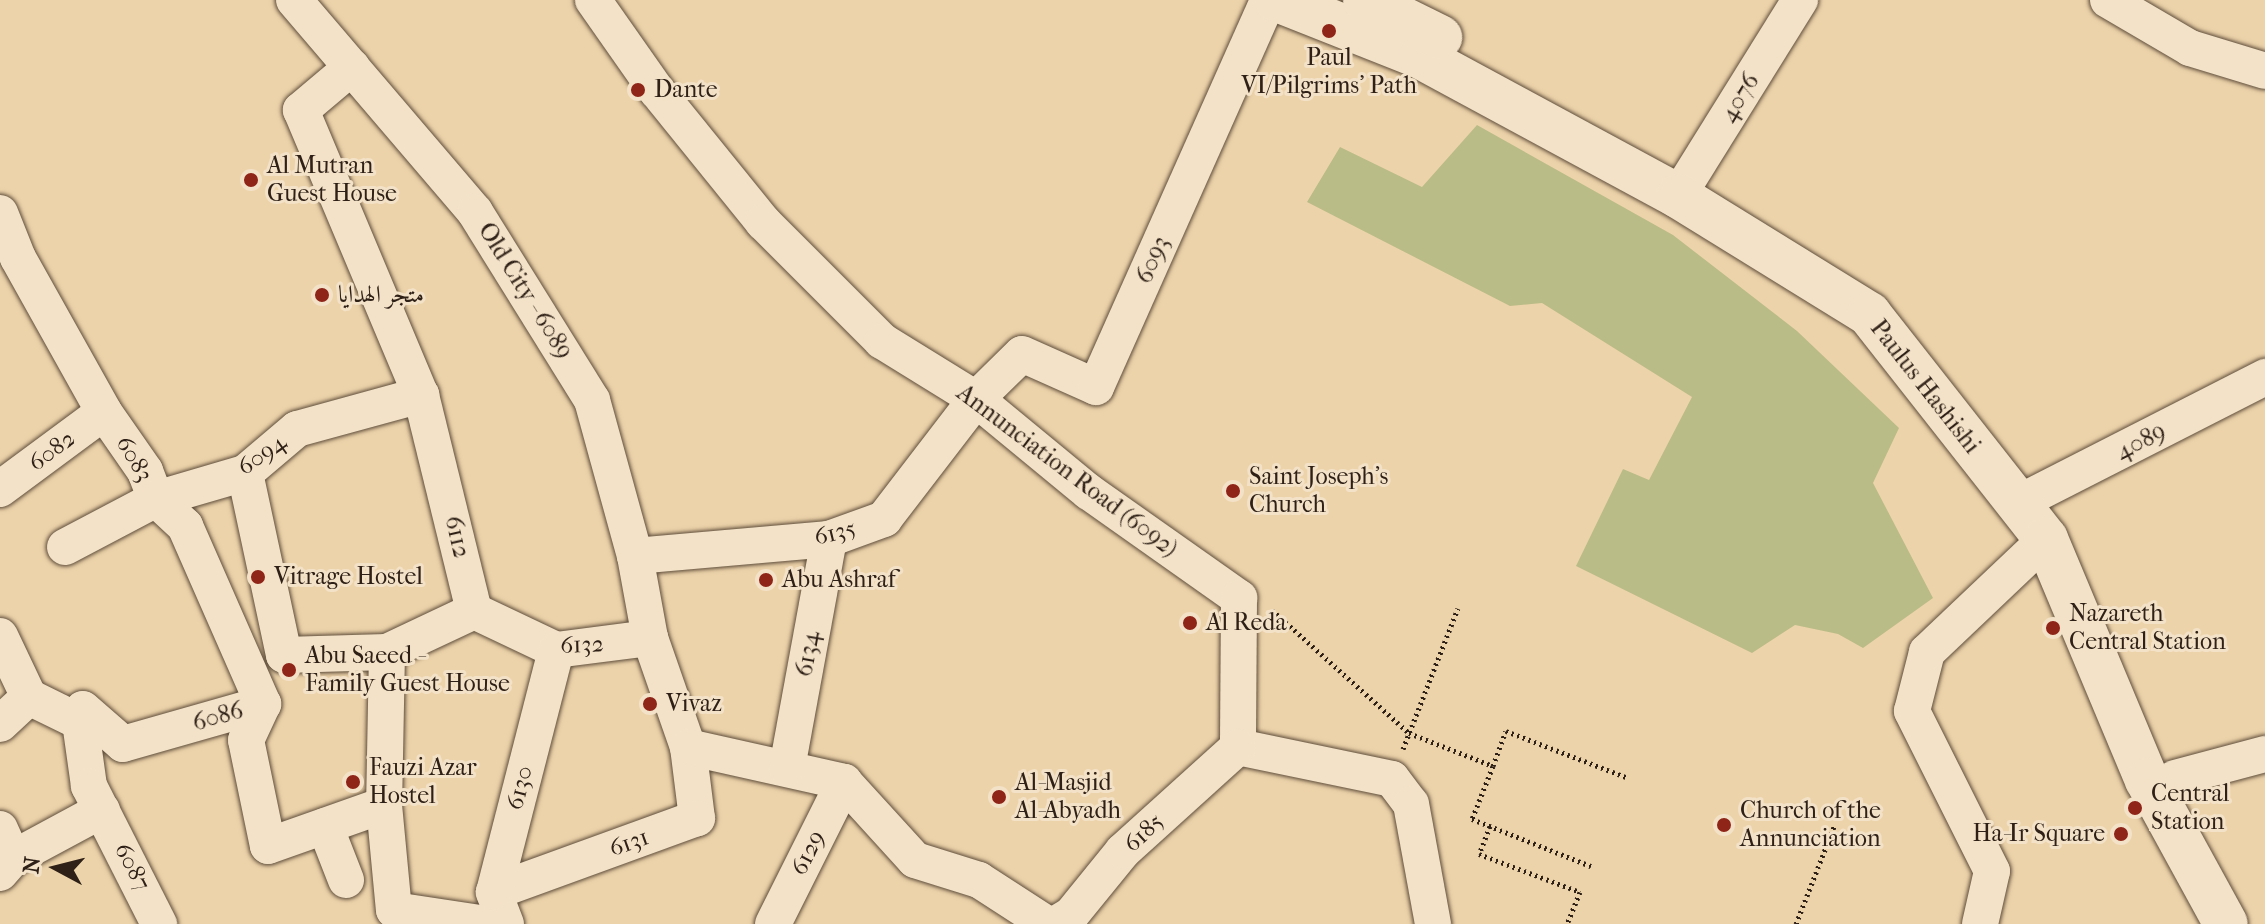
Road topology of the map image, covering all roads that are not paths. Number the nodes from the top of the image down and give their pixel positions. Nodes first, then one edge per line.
1 (294, 0) edge
2 (593, 0) edge
3 (1268, 0) edge
4 (1277, 0) edge
5 (1365, 0) edge
6 (1800, 0) edge
7 (2108, 0) edge
8 (1414, 26) edge
9 (352, 67) junction
10 (2265, 71) edge
11 (1686, 184) junction
12 (0, 213) edge
13 (2265, 377) edge
14 (421, 395) junction
15 (976, 399) junction
16 (104, 412) junction
17 (245, 473) junction
18 (0, 489) edge
19 (2030, 498) junction
20 (156, 499) junction
21 (829, 539) junction
22 (2046, 539) junction
23 (65, 547) dead end
24 (635, 556) junction
25 (474, 611) junction
26 (0, 636) edge
27 (650, 638) junction
28 (556, 650) junction
29 (387, 652) junction
30 (29, 697) junction
31 (263, 704) junction
32 (80, 722) junction
33 (0, 724) edge
34 (688, 747) junction
35 (1238, 747) junction
36 (2265, 754) edge
37 (787, 768) junction
38 (2175, 778) junction
39 (844, 782) junction
40 (384, 805) junction
41 (102, 810) junction
42 (325, 826) junction
43 (4, 853) edge
44 (346, 880) dead end
45 (495, 913) edge
46 (384, 917) edge
47 (159, 924) edge
48 (773, 924) edge
49 (1047, 924) edge
50 (1056, 924) edge
51 (1433, 924) edge
52 (1980, 924) edge
53 (2226, 924) edge
54 (2247, 924) edge

1 - 9 street, Old City - 6089
2 - 15 street, Annunciation Road (6092)
3 - 15 street, 6093
4 - 8 street, Paulus Hashishi
5 - 8 street, Paulus Hashishi
6 - 11 street, 4076
7 - 10 street
8 - 11 street, Paulus Hashishi
9 - 14 street, 6112
9 - 24 street, Old City - 6089
11 - 19 street, Paulus Hashishi
12 - 16 street, 6083
13 - 19 street, 4089
14 - 17 street, 6094
14 - 25 street, 6112
15 - 21 street, 6135
15 - 35 street, Annunciation Road (6092)
16 - 18 street, 6082
16 - 20 street, 6083
17 - 20 street, 6094
17 - 29 street
19 - 22 street, Paulus Hashishi
19 - 38 street, Paulus Hashishi
20 - 23 street, 6094
20 - 31 street, 6083
21 - 24 street, 6135
21 - 37 street, 6134
22 - 52 street
22 - 53 street, Paulus Hashishi
24 - 27 street, Old City - 6089
25 - 28 street, 6132
25 - 29 street
26 - 30 street
27 - 28 street, 6132
27 - 34 street, Old City - 6089
28 - 45 street, 6130
29 - 40 street
30 - 32 street, 6086
30 - 33 street
31 - 32 street, 6086
31 - 42 street, 6086
32 - 41 street, 6087
34 - 37 street
34 - 45 street, 6131
35 - 50 street, 6185
35 - 51 street
36 - 38 street
37 - 39 street
38 - 54 street, Paulus Hashishi
39 - 48 street, 6129
39 - 49 street
40 - 42 street, 6086
40 - 46 street
41 - 43 street
41 - 47 street, 6087
42 - 44 street
45 - 46 street

